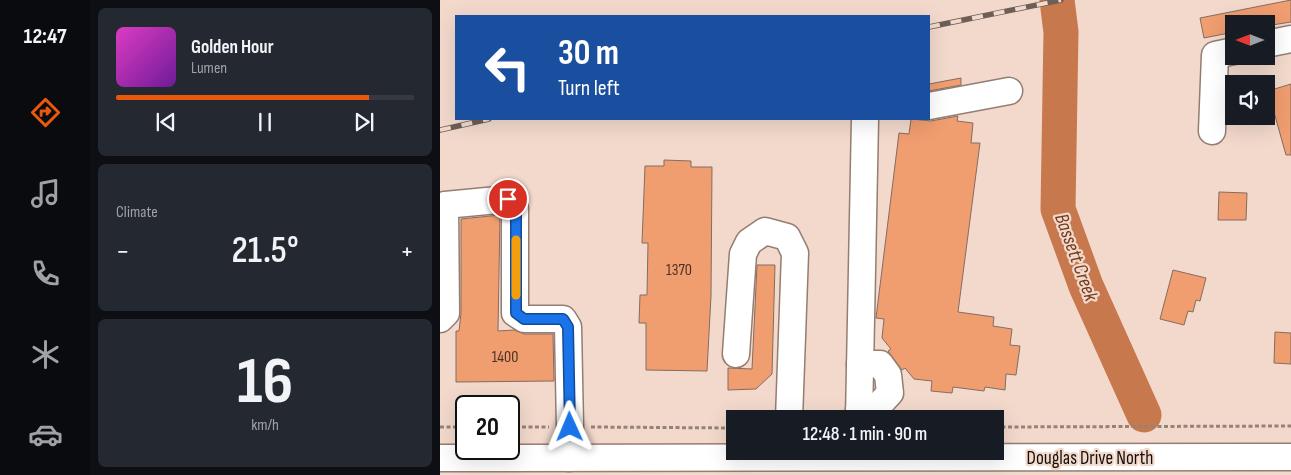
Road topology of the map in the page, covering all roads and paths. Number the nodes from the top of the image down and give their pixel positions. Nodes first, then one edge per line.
1 (1291, 39) edge
2 (1275, 42) edge
3 (1225, 52) edge
4 (1009, 90) dead end
5 (930, 106) edge
6 (865, 120) edge
7 (1212, 131) dead end
8 (443, 206) edge
9 (440, 319) edge
10 (736, 354) dead end
11 (789, 410) edge
12 (870, 410) edge
13 (1291, 426) edge
14 (455, 427) edge
15 (520, 427) edge
16 (570, 427) junction
17 (1004, 427) edge
18 (440, 428) edge
19 (726, 428) edge
20 (1004, 455) edge
21 (1291, 457) edge
22 (440, 458) edge
23 (569, 458) junction
24 (726, 459) edge
25 (499, 467) edge

1 - 2 street
3 - 7 street
4 - 5 street
6 - 12 street
8 - 9 street
8 - 16 street
10 - 11 street
13 - 17 path
14 - 18 path
15 - 16 path
16 - 19 path
16 - 23 street
20 - 21 street, Douglas Drive North
22 - 25 street, Douglas Drive North
23 - 24 street, Douglas Drive North
23 - 25 street, Douglas Drive North

